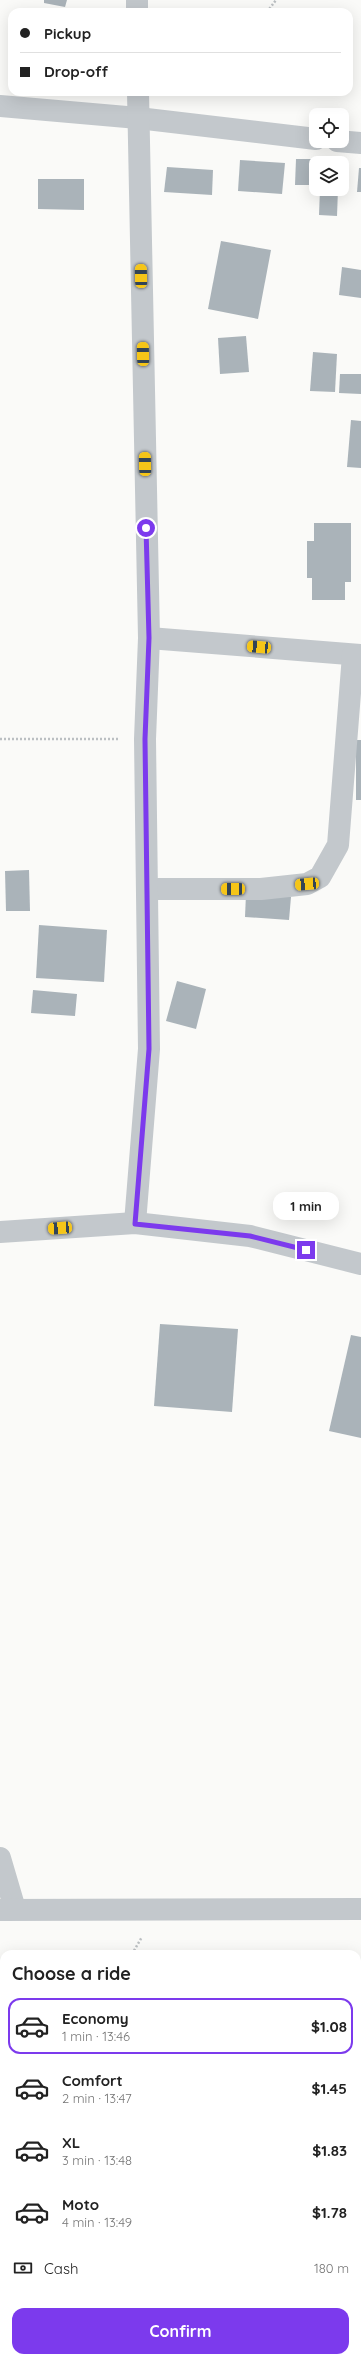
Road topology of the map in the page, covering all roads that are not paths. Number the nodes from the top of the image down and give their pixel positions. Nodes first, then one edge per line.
1 (138, 96) edge
2 (0, 106) edge
3 (138, 118) junction
4 (309, 138) edge
5 (349, 142) edge
6 (361, 143) edge
7 (149, 638) junction
8 (357, 655) edge
9 (147, 889) junction
10 (135, 1224) junction
11 (0, 1232) edge
12 (361, 1264) edge
13 (0, 1858) edge
14 (8, 1909) edge
15 (361, 1909) edge

1 - 3 street
2 - 3 street
3 - 4 street
3 - 7 street
5 - 6 street
7 - 8 street
7 - 9 street
8 - 9 street
9 - 10 street
10 - 11 street
10 - 12 street
13 - 14 street
14 - 15 street

